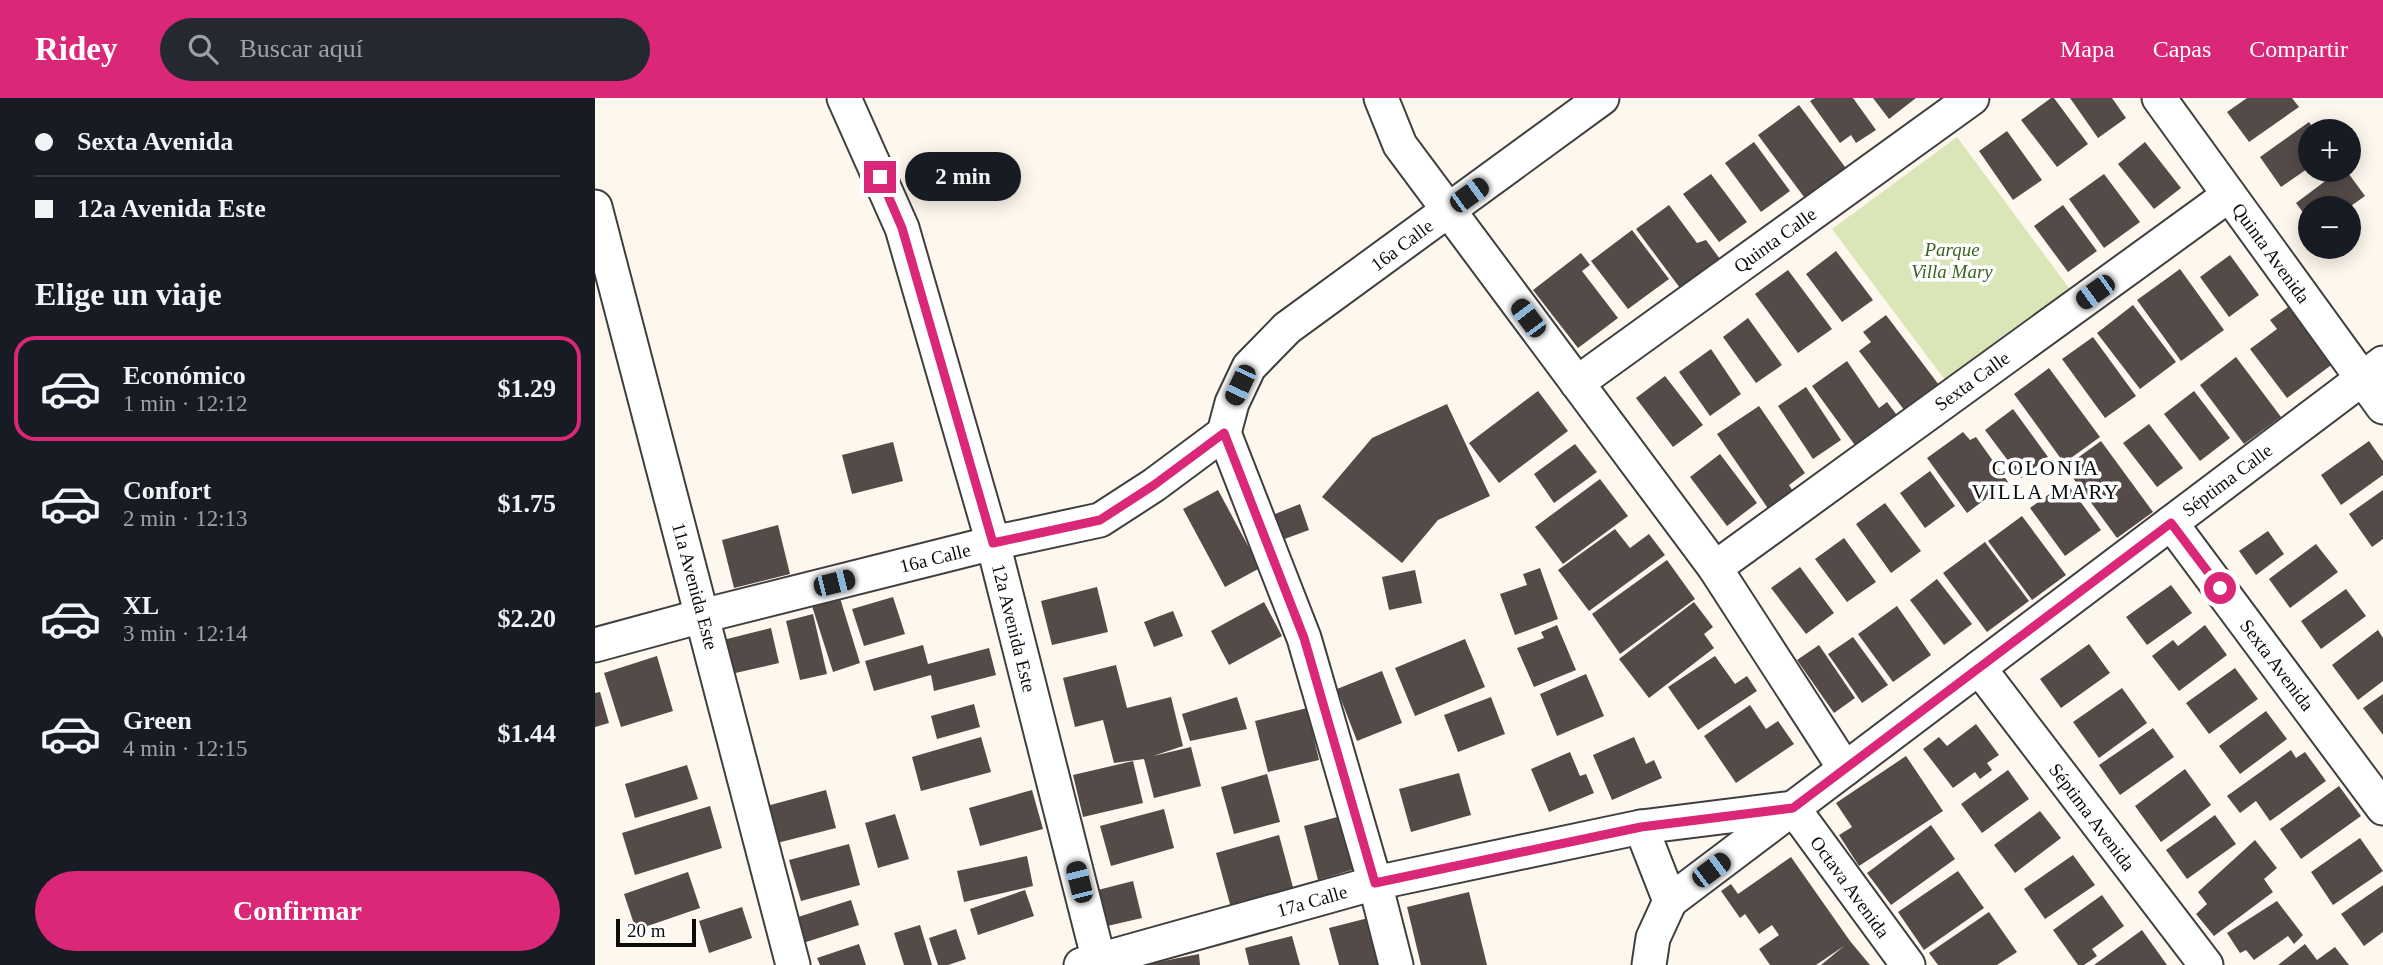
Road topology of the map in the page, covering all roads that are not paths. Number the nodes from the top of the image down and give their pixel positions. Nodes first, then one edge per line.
1 (844, 98) edge
2 (1381, 98) edge
3 (1602, 98) edge
4 (1972, 98) edge
5 (2159, 98) edge
6 (2229, 195) junction
7 (595, 207) edge
8 (1447, 211) junction
9 (2372, 371) edge
10 (1577, 383) junction
11 (2383, 407) edge
12 (1224, 433) junction
13 (2171, 523) junction
14 (993, 543) junction
15 (1714, 568) junction
16 (702, 615) junction
17 (595, 645) edge
18 (1979, 668) junction
19 (1845, 769) junction
20 (1793, 808) junction
21 (2383, 808) edge
22 (1641, 827) junction
23 (1375, 883) junction
24 (1670, 901) junction
25 (1094, 963) edge
26 (793, 965) edge
27 (1396, 965) edge
28 (1649, 965) edge
29 (1908, 965) edge
30 (2206, 965) edge

1 - 14 street, 12a Avenida Este
2 - 8 street
3 - 8 street, 16a Calle
4 - 10 street, Quinta Calle
5 - 6 street, Quinta Avenida
6 - 9 street, Quinta Avenida
6 - 15 street, Sexta Calle
7 - 16 street, 11a Avenida Este
8 - 10 street
8 - 12 street, 16a Calle
9 - 11 street, Quinta Avenida
9 - 13 street, Séptima Calle
10 - 15 street
12 - 14 street, 16a Calle
12 - 23 street
13 - 18 street, Séptima Calle
13 - 21 street, Sexta Avenida
14 - 16 street, 16a Calle
14 - 25 street, 12a Avenida Este
15 - 19 street
16 - 17 street, 16a Calle
16 - 26 street, 11a Avenida Este
18 - 19 street, Séptima Calle
18 - 30 street, Séptima Avenida
19 - 20 street, Séptima Calle
20 - 22 street, 17a Calle
20 - 24 street, Séptima Calle
20 - 29 street, Octava Avenida
22 - 23 street, 17a Calle
22 - 24 street
23 - 25 street, 17a Calle
23 - 27 street
24 - 28 street

